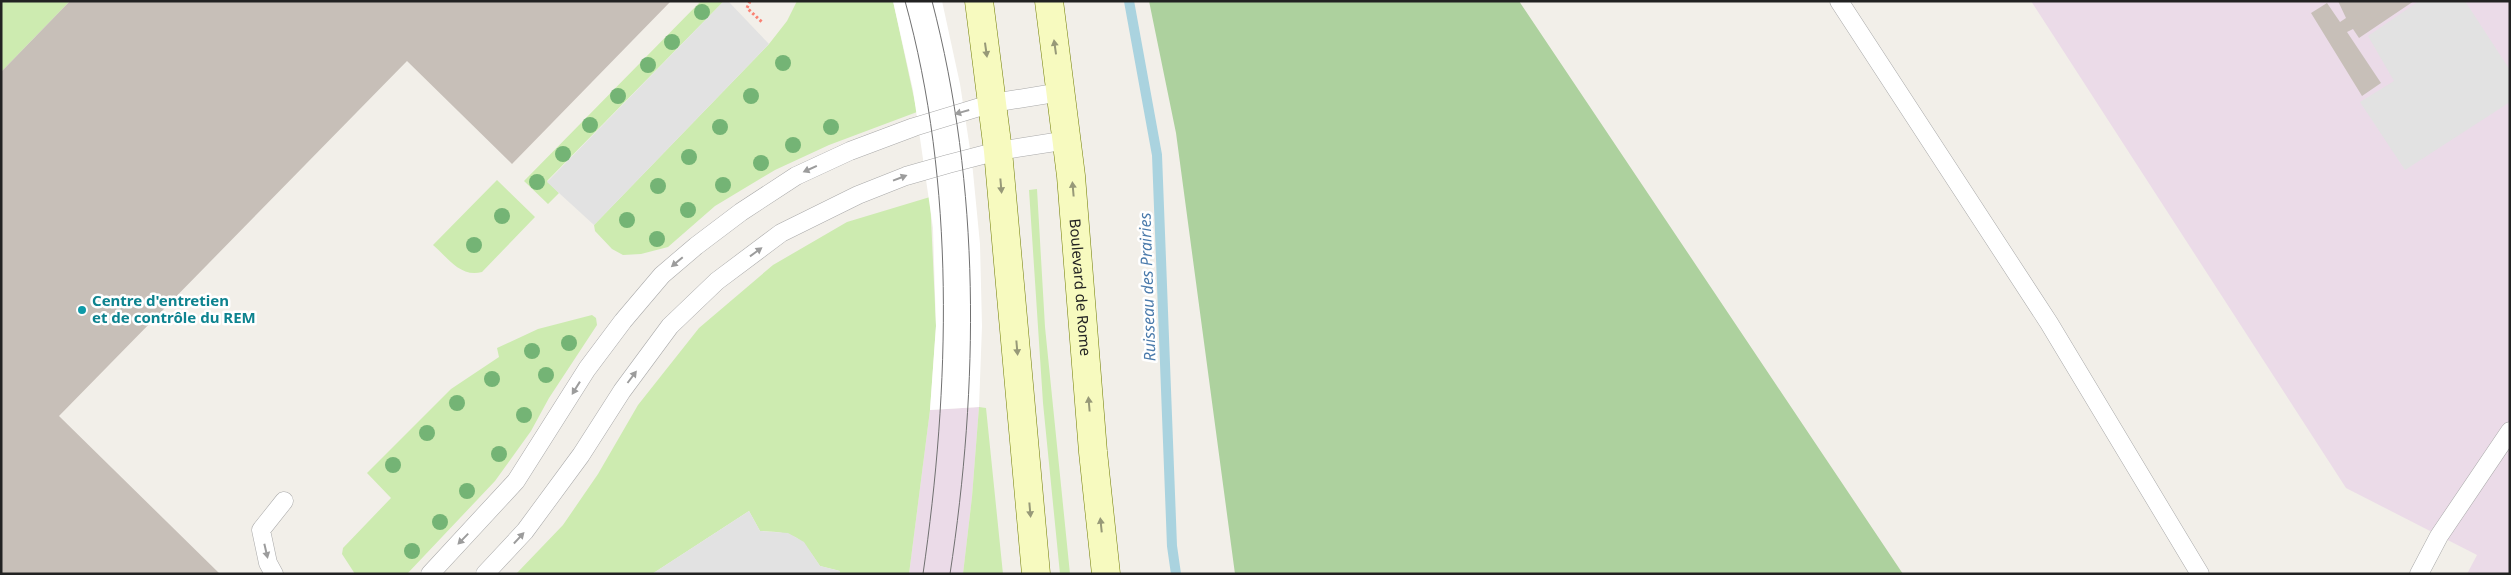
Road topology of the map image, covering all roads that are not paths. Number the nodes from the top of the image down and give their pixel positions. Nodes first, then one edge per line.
1 (979, 1) edge
2 (1049, 1) edge
3 (1840, 1) edge
4 (1061, 92) junction
5 (993, 103) junction
6 (1068, 140) junction
7 (998, 151) junction
8 (2510, 431) edge
9 (284, 501) dead end
10 (274, 574) edge
11 (430, 574) edge
12 (485, 574) edge
13 (1036, 574) edge
14 (1106, 574) edge
15 (2200, 574) edge
16 (2419, 574) edge

1 -> 5 main road
4 -> 2 main road, Boulevard de Rome
3 - 15 lane
4 - 5 lane
4 - 6 main road, Boulevard de Rome
5 - 7 main road
5 -> 11 lane
6 - 7 lane
14 -> 6 main road, Boulevard de Rome
12 -> 7 lane
7 -> 13 main road
8 - 16 lane
9 -> 10 lane

